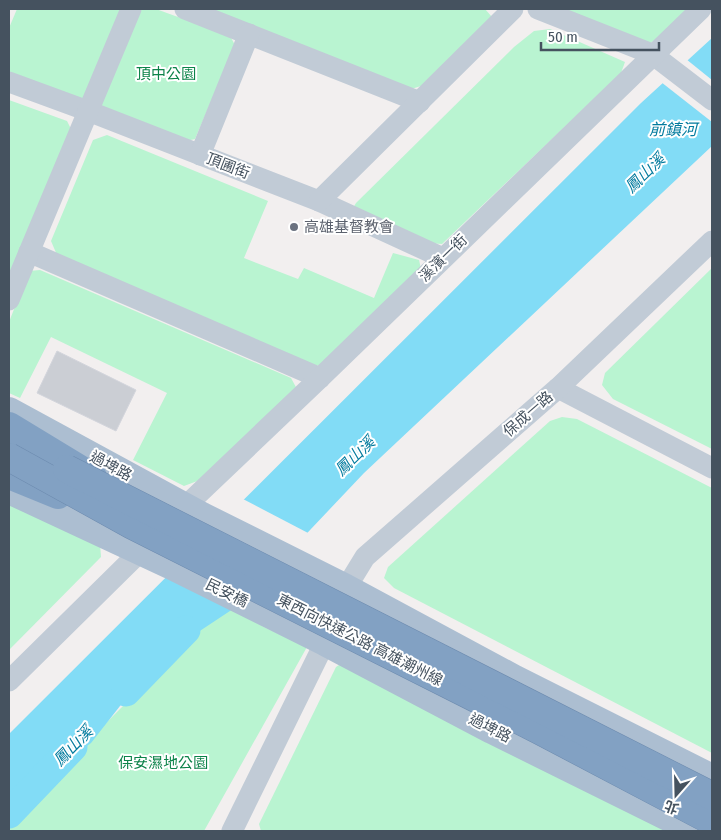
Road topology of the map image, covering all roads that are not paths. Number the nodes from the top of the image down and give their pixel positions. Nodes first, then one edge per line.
1 (131, 9) edge
2 (185, 9) edge
3 (513, 9) edge
4 (538, 9) edge
5 (701, 9) edge
6 (249, 34) junction
7 (652, 54) junction
8 (9, 82) edge
9 (712, 100) edge
10 (420, 102) junction
11 (88, 111) junction
12 (200, 155) junction
13 (319, 201) junction
14 (712, 241) edge
15 (29, 252) junction
16 (443, 258) junction
17 (9, 300) edge
18 (320, 378) junction
19 (558, 388) junction
20 (9, 411) edge
21 (9, 426) edge
22 (9, 439) edge
23 (9, 457) edge
24 (712, 468) edge
25 (9, 475) edge
26 (9, 490) edge
27 (184, 506) junction
28 (138, 516) junction
29 (140, 552) junction
30 (346, 588) junction
31 (285, 622) joint
32 (326, 642) junction
33 (9, 681) edge
34 (712, 778) edge
35 (712, 796) edge
36 (712, 821) edge
37 (234, 830) edge
38 (696, 831) edge

1 - 11 street
2 - 6 street
3 - 10 street
4 - 7 street
5 - 7 street, 溪濱一街
6 - 10 street
6 - 12 street
7 - 9 street
7 - 16 street, 溪濱一街
8 - 11 street, 頂圃街
10 - 13 street
11 - 12 street, 頂圃街
11 - 15 street
12 - 13 street, 頂圃街
13 - 16 street, 頂圃街
14 - 19 street, 保成一路
15 - 17 street
15 - 18 street
16 - 18 street, 溪濱一街
18 - 27 street, 溪濱一街
19 - 24 street
19 - 30 street, 保成一路
20 - 27 main road, 過埤路
21 - 28 highway, bridge
22 - 28 highway, 東西向快速公路 高雄潮州線, bridge
23 - 28 highway, 東西向快速公路 高雄潮州線, bridge
25 - 28 highway, bridge
26 - 29 main road
27 - 29 street, 溪濱一街
27 - 30 main road, 過埤路
28 - 35 highway, 東西向快速公路 高雄潮州線, bridge
28 - 36 highway, 東西向快速公路 高雄潮州線, bridge
29 - 31 main road, 民安橋
29 - 33 street, 溪濱一街
30 - 32 street, 保成一路
30 - 34 main road
31 - 32 main road, 過埤路
32 - 37 street, 保成一路
32 - 38 main road, 過埤路

